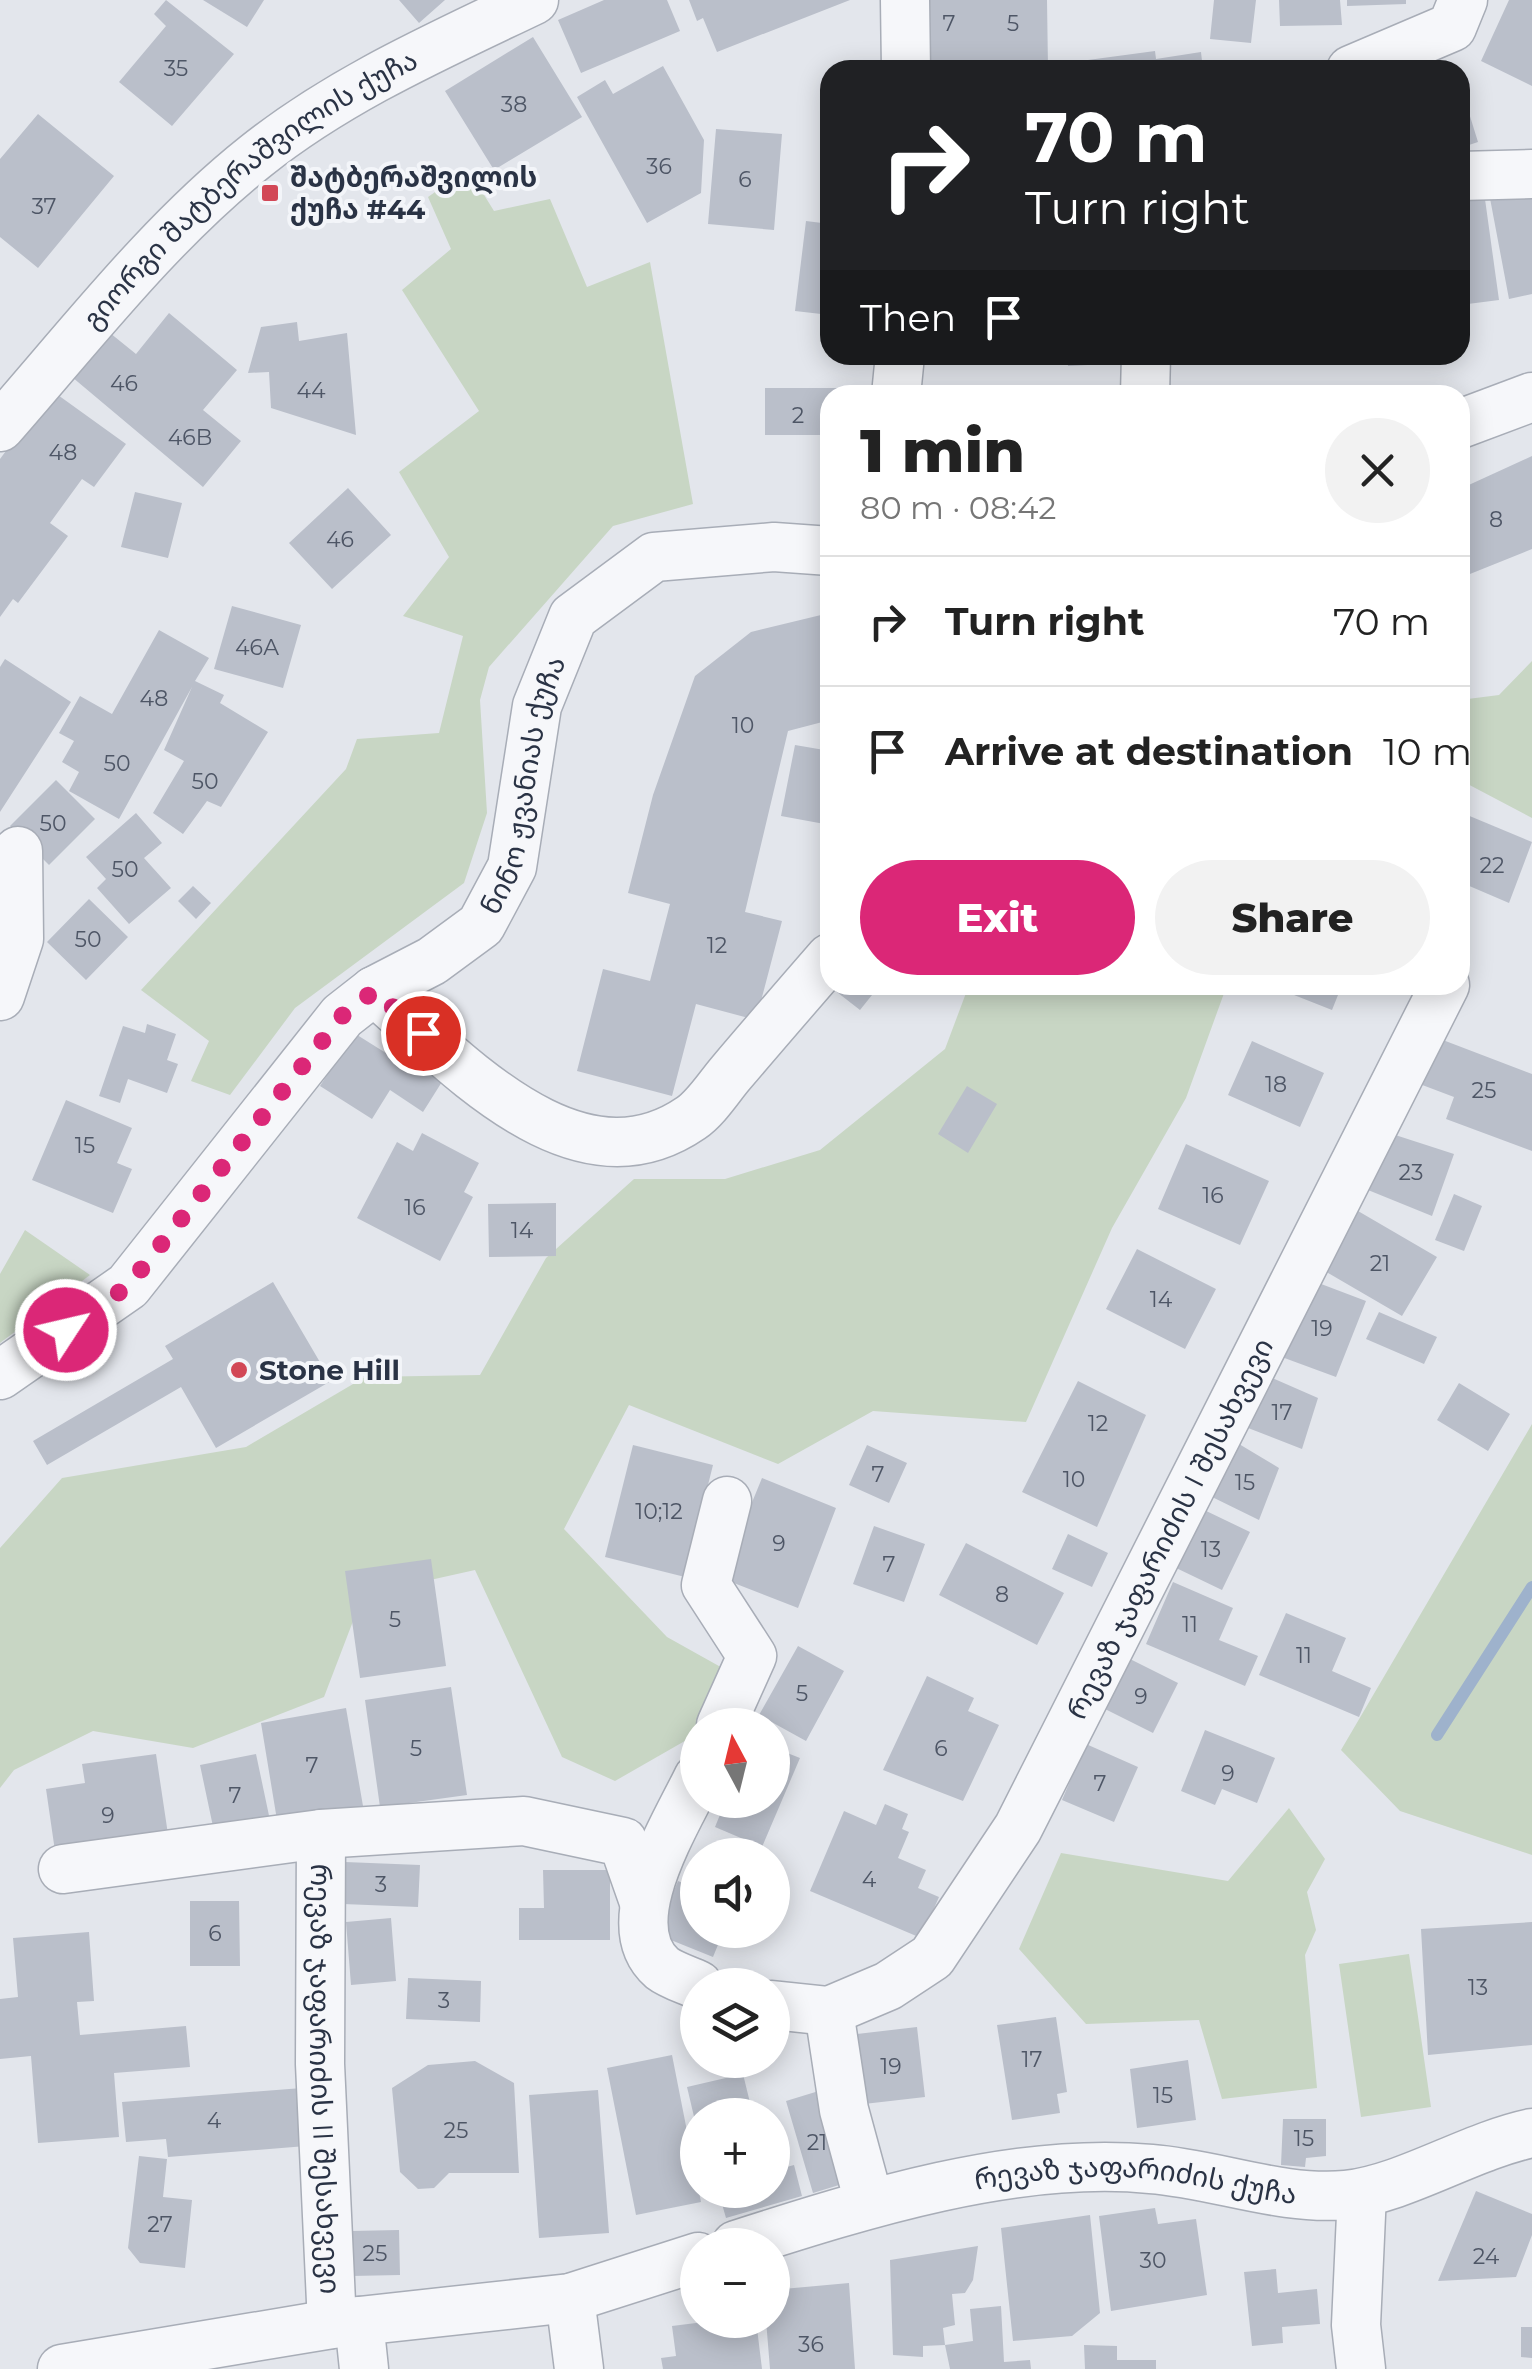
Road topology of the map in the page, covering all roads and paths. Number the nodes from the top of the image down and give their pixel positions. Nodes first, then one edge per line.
1 (534, 0) edge
2 (905, 0) edge
3 (1463, 0) edge
4 (906, 60) edge
5 (1374, 60) edge
6 (1532, 174) edge
7 (1470, 176) edge
8 (1532, 397) edge
9 (1470, 420) edge
10 (0, 428) edge
11 (820, 551) edge
12 (18, 851) dead end
13 (820, 970) edge
14 (374, 991) junction
15 (1440, 995) edge
16 (0, 996) edge
17 (0, 1375) edge
18 (728, 1501) dead end
19 (729, 1708) edge
20 (680, 1817) edge
21 (320, 1834) junction
22 (62, 1869) dead end
23 (642, 1899) junction
24 (680, 1976) edge
25 (790, 2007) edge
26 (829, 2011) junction
27 (1532, 2133) edge
28 (1362, 2193) junction
29 (869, 2202) junction
30 (789, 2228) edge
31 (680, 2264) edge
32 (570, 2298) junction
33 (346, 2322) junction
34 (62, 2369) edge
35 (364, 2369) edge
36 (579, 2369) edge
37 (1361, 2369) edge

1 - 10 street, გიორგი შატბერაშვილის ქუჩა
2 - 4 street
3 - 5 street
6 - 7 street
8 - 9 street
11 - 14 street, ნინო ჟვანიას ქუჩა
12 - 16 street
13 - 14 street
14 - 17 street, ნინო ჟვანიას ქუჩა
15 - 26 street, რევაზ ჯაფარიძის I შესახვევი
18 - 19 street
20 - 23 street
21 - 22 street, რევაზ ჯაფარიძის II შესახვევი
21 - 23 street, რევაზ ჯაფარიძის II შესახვევი
21 - 33 street, რევაზ ჯაფარიძის II შესახვევი
23 - 24 street
25 - 26 street, რევაზ ჯაფარიძის I შესახვევი
26 - 29 street
27 - 28 street, რევაზ ჯაფარიძის ქუჩა
28 - 29 street, რევაზ ჯაფარიძის ქუჩა
28 - 37 street
29 - 30 street, რევაზ ჯაფარიძის ქუჩა
31 - 32 street
32 - 33 street
32 - 36 street
33 - 34 street
33 - 35 street, რევაზ ჯაფარიძის II შესახვევი

